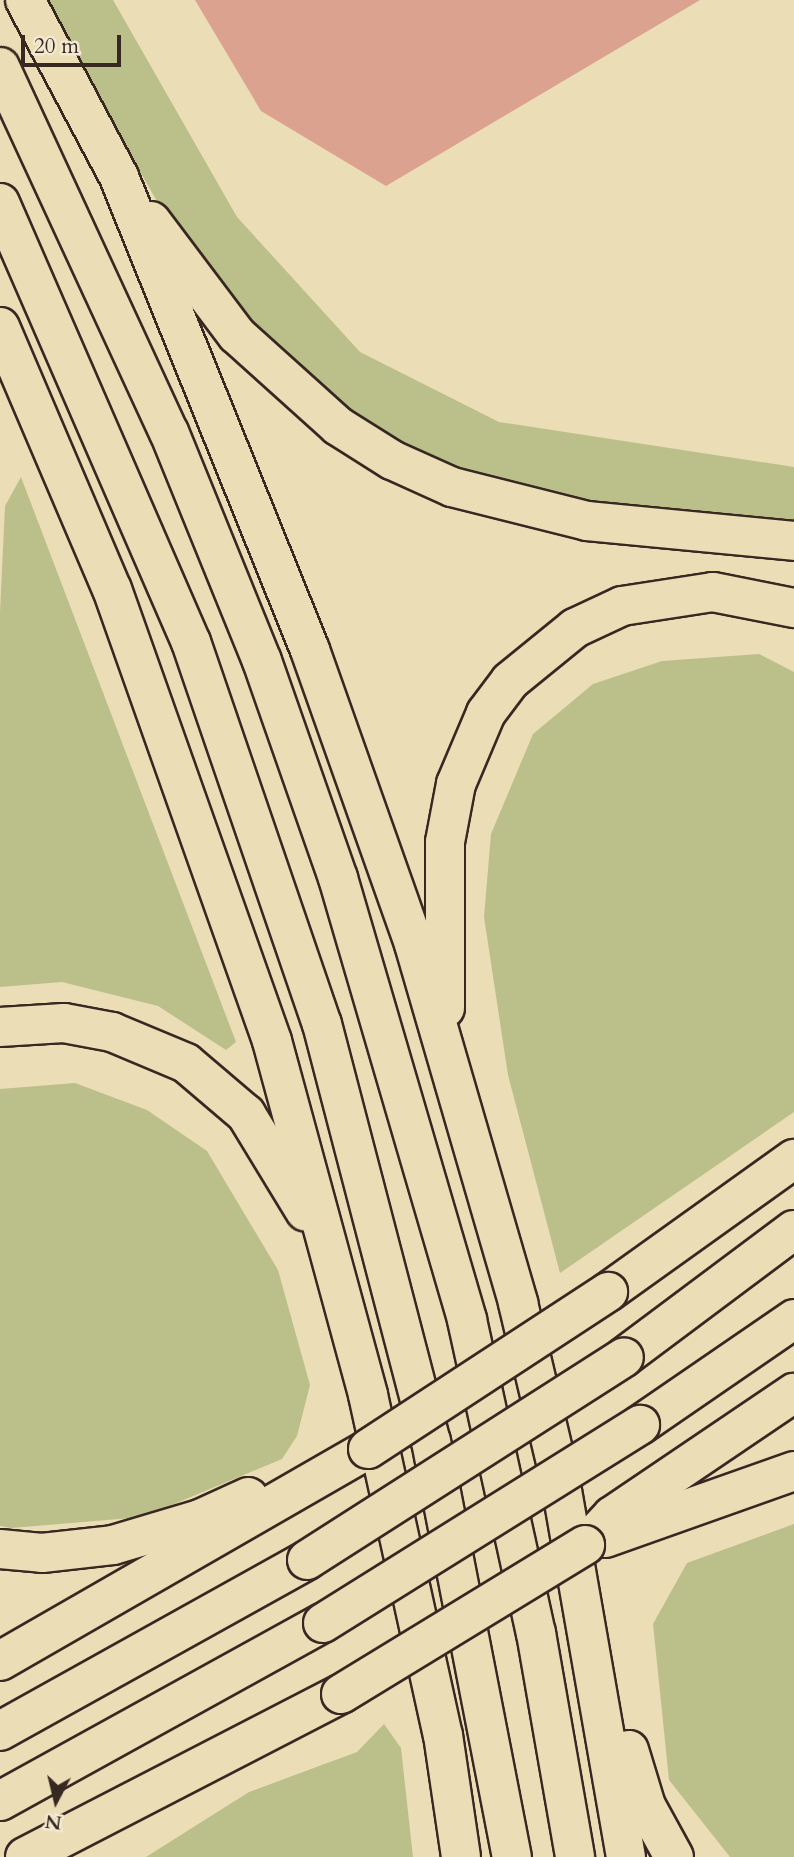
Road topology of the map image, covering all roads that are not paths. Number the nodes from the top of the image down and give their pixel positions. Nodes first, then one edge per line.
1 (25, 0) edge
2 (0, 67) edge
3 (118, 177) junction
4 (0, 203) edge
5 (0, 327) edge
6 (794, 541) edge
7 (794, 608) edge
8 (0, 1027) edge
9 (444, 1041) junction
10 (790, 1161) edge
11 (794, 1230) edge
12 (335, 1259) junction
13 (794, 1319) edge
14 (794, 1393) edge
15 (794, 1471) edge
16 (289, 1486) junction
17 (658, 1502) junction
18 (0, 1549) edge
19 (590, 1640) junction
20 (0, 1661) edge
21 (0, 1731) edge
22 (0, 1801) edge
23 (114, 1815) junction
24 (25, 1857) edge
25 (73, 1857) edge
26 (461, 1857) edge
27 (512, 1857) edge
28 (576, 1857) edge
29 (626, 1857) edge
30 (674, 1857) edge

1 - 3 highway
2 - 28 highway
3 - 6 highway
3 - 9 highway
4 - 27 highway
5 - 12 highway
7 - 9 highway
8 - 12 highway
9 - 19 highway
10 - 16 highway, bridge
11 - 21 highway, bridge
12 - 26 highway
13 - 22 highway, bridge
14 - 17 highway
15 - 17 highway
16 - 18 highway
16 - 20 highway
17 - 23 highway, bridge
19 - 29 highway
19 - 30 highway
23 - 24 highway
23 - 25 highway

